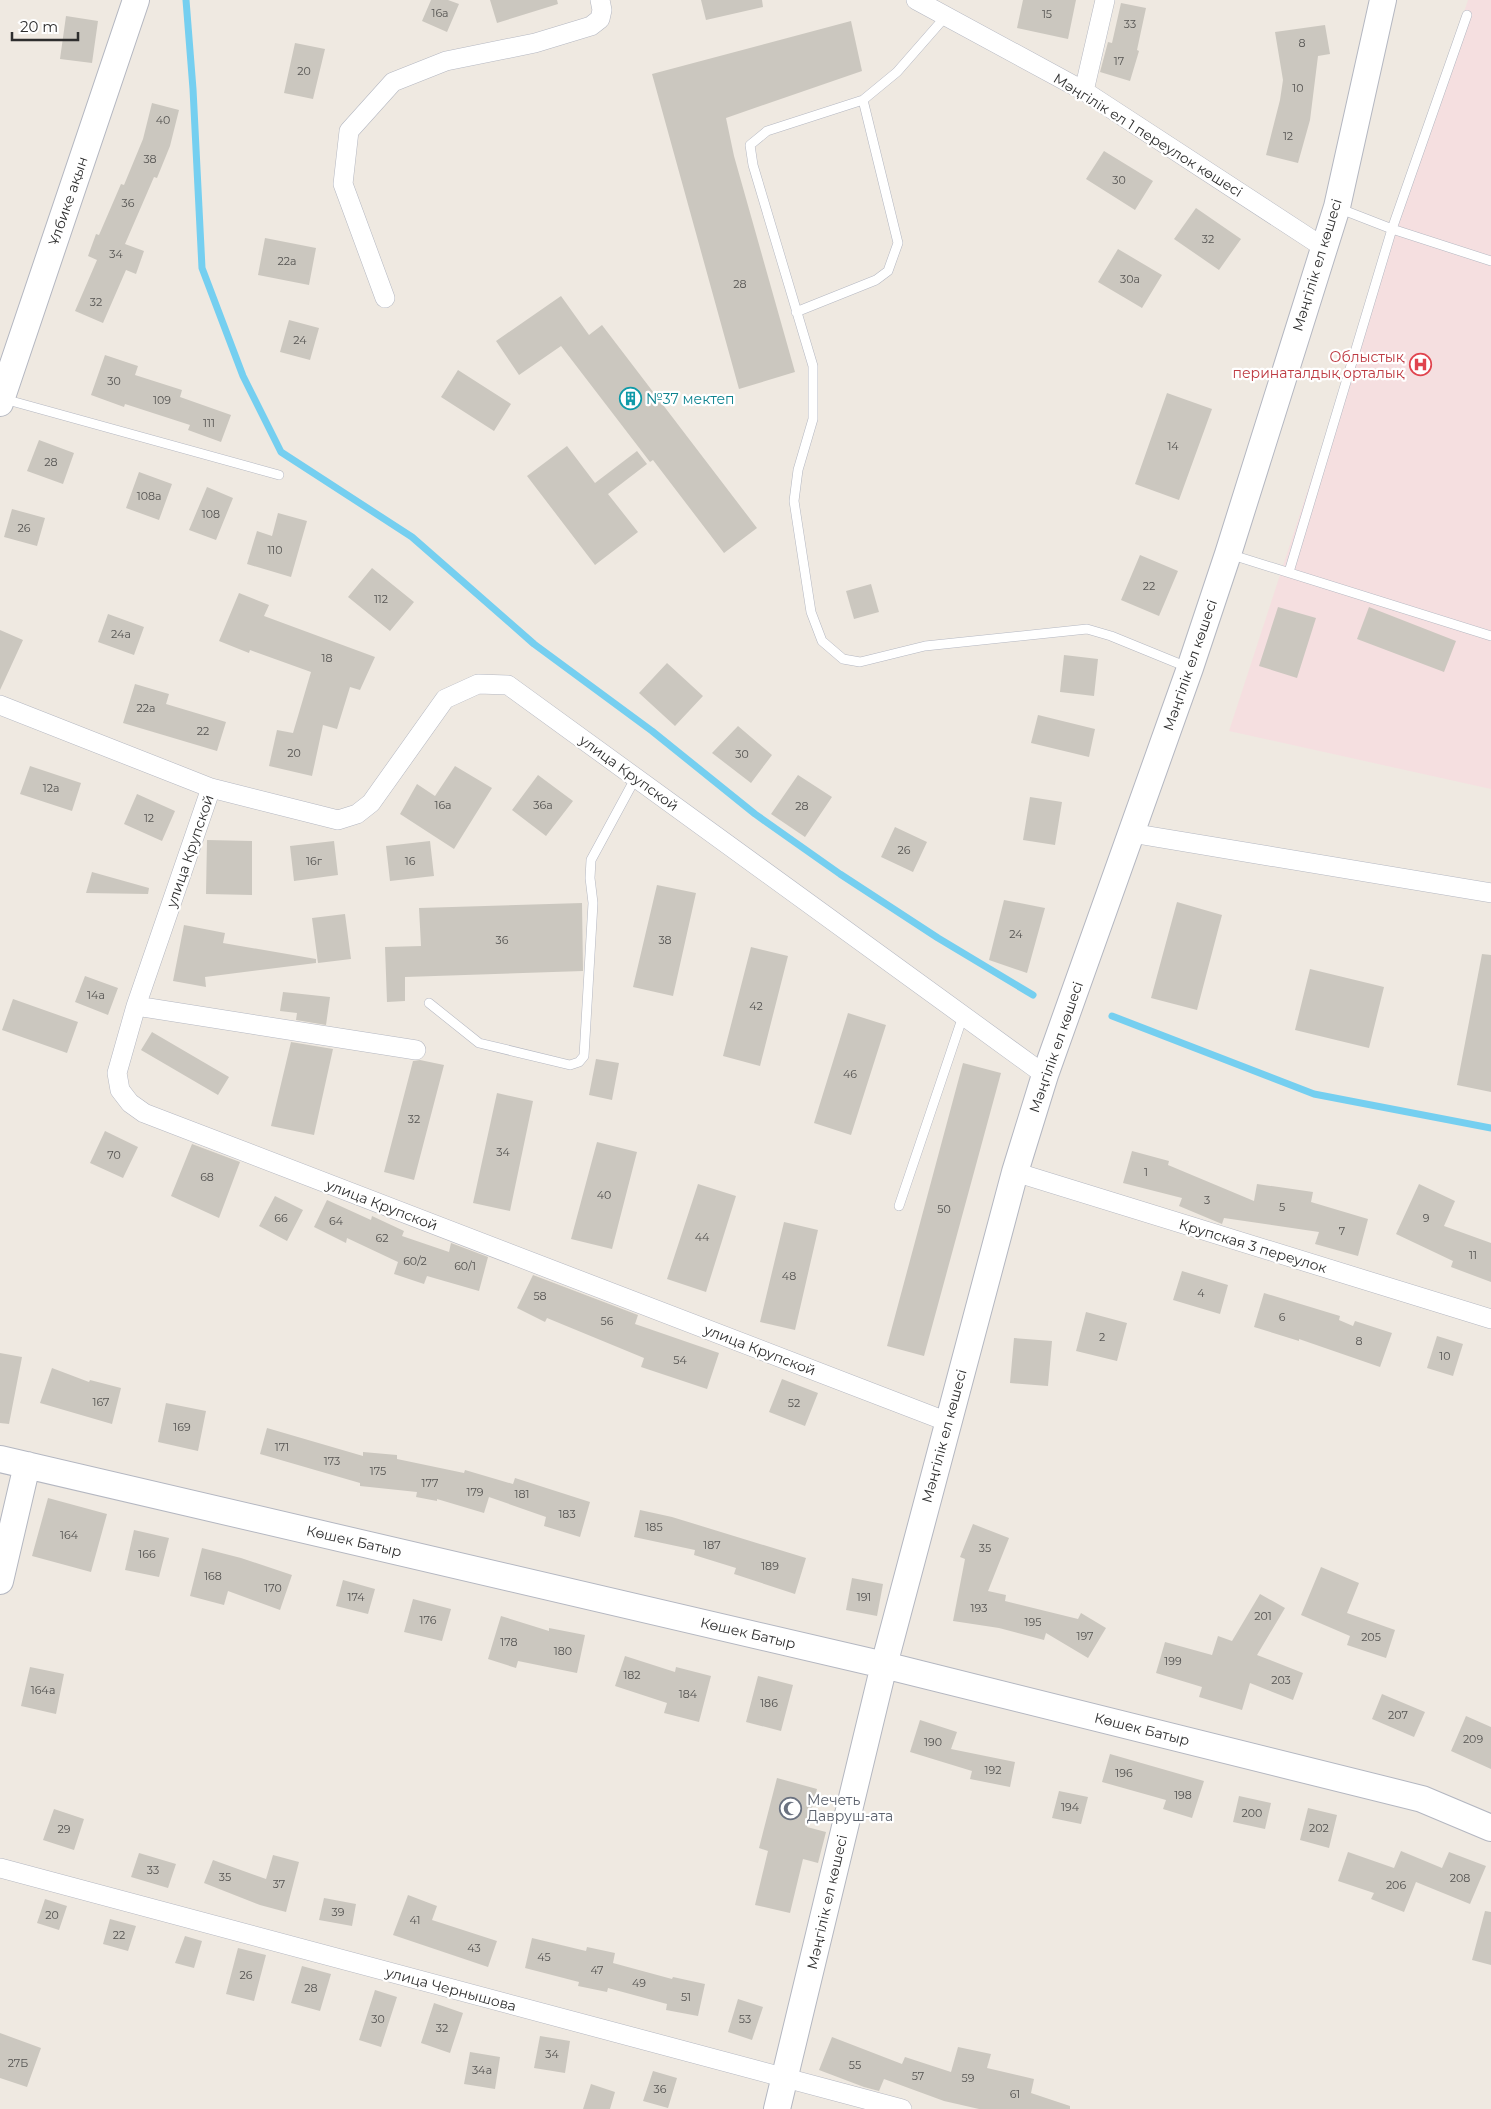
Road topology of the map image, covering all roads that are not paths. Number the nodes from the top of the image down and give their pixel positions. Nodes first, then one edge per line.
1 (136, 0) edge
2 (600, 0) edge
3 (916, 0) edge
4 (1105, 0) edge
5 (1383, 0) edge
6 (1467, 15) dead end
7 (946, 16) junction
8 (1084, 91) junction
9 (862, 100) junction
10 (1337, 207) junction
11 (1392, 229) junction
12 (1323, 247) junction
13 (1491, 261) edge
14 (385, 298) dead end
15 (796, 312) junction
16 (1, 401) edge
17 (279, 475) dead end
18 (1228, 554) junction
19 (1289, 572) junction
20 (1491, 636) edge
21 (1190, 668) junction
22 (0, 705) edge
23 (636, 777) junction
24 (211, 788) junction
25 (1130, 833) junction
26 (1491, 893) edge
27 (429, 1003) dead end
28 (136, 1006) junction
29 (963, 1016) junction
30 (416, 1050) dead end
31 (1044, 1076) junction
32 (1015, 1172) junction
33 (899, 1206) dead end
34 (1491, 1319) edge
35 (948, 1422) junction
36 (0, 1459) edge
37 (28, 1465) junction
38 (0, 1582) edge
39 (884, 1665) junction
40 (1491, 1828) edge
41 (0, 1868) edge
42 (785, 2078) junction
43 (777, 2109) edge
44 (902, 2109) edge

1 - 16 street, Ұлбике ақын
2 - 14 street
3 - 7 street, Мәңгілік ел 1 переулок көшесі
4 - 8 street
5 - 10 street, Мәңгілік ел көшесі
6 - 11 lane
7 - 8 street, Мәңгілік ел 1 переулок көшесі
7 - 9 lane
8 - 12 street, Мәңгілік ел 1 переулок көшесі
9 - 15 lane
9 - 15 lane
10 - 11 lane
10 - 12 street, Мәңгілік ел көшесі
11 - 13 lane
11 - 19 lane
12 - 18 street, Мәңгілік ел көшесі
15 - 21 lane
16 - 17 lane
18 - 19 lane
18 - 21 street, Мәңгілік ел көшесі
19 - 20 lane
21 - 25 street, Мәңгілік ел көшесі
22 - 24 street, улица Крупской
23 - 24 street, улица Крупской
23 - 27 lane
23 - 29 street, улица Крупской
24 - 28 street, улица Крупской
25 - 26 street
25 - 31 street, Мәңгілік ел көшесі
28 - 30 street
28 - 35 street, улица Крупской
29 - 31 street, улица Крупской
29 - 33 lane
31 - 32 street, Мәңгілік ел көшесі
32 - 34 street, Крупская 3 переулок
32 - 35 street, Мәңгілік ел көшесі
35 - 39 street, Мәңгілік ел көшесі
36 - 37 street, Көшек Батыр
37 - 38 street
37 - 39 street, Көшек Батыр
39 - 40 street, Көшек Батыр
39 - 42 street, Мәңгілік ел көшесі
41 - 42 street, улица Чернышова
42 - 43 street, Мәңгілік ел көшесі
42 - 44 street, улица Чернышова

